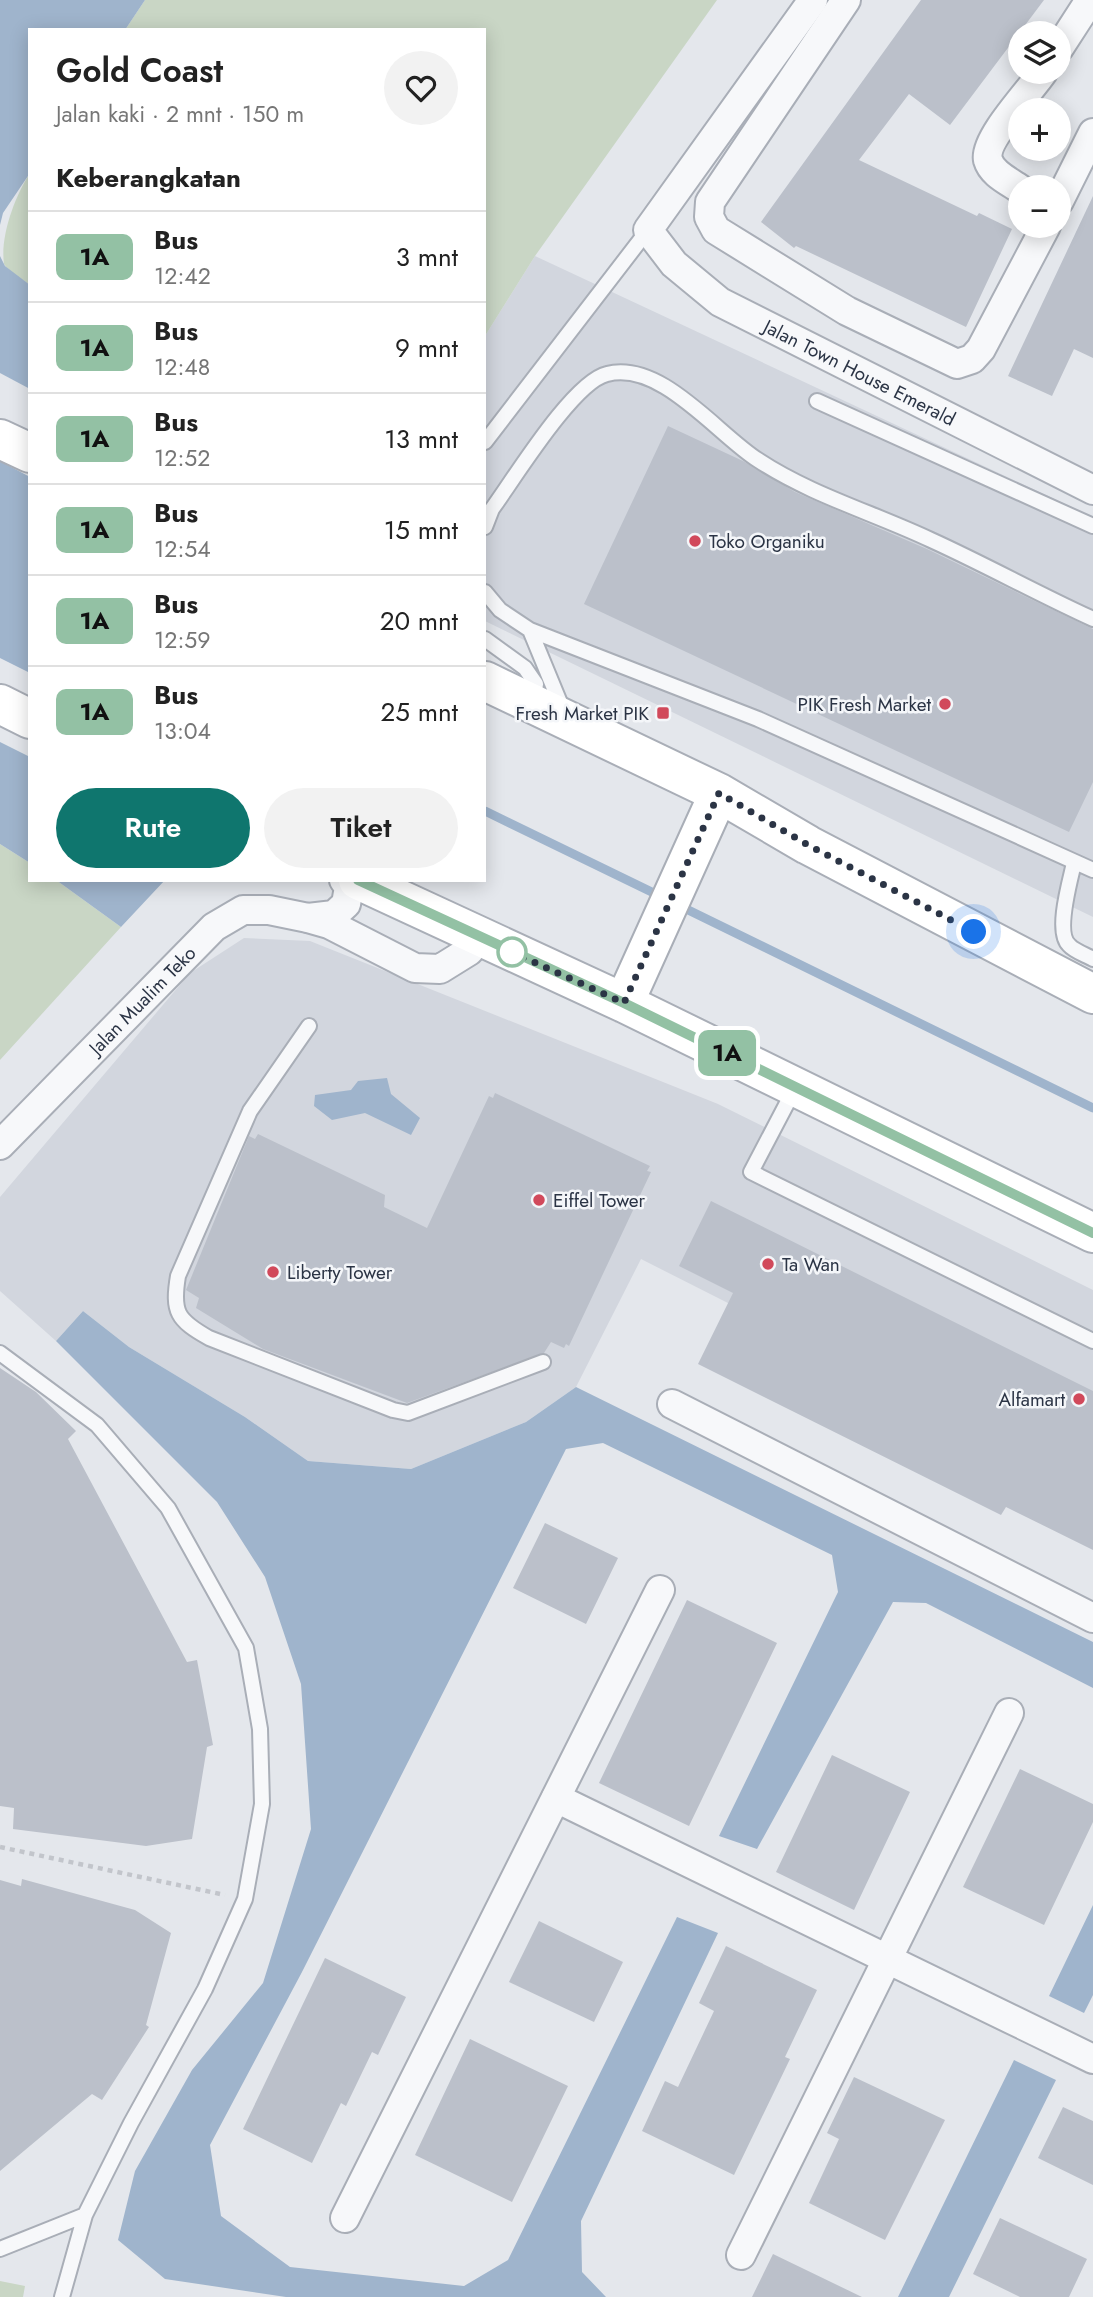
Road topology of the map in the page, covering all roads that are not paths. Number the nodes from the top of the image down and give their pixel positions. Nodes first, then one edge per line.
1 (813, 0) edge
2 (846, 0) edge
3 (1090, 0) edge
4 (1071, 29) edge
5 (1034, 84) edge
6 (1093, 133) edge
7 (1071, 177) edge
8 (1008, 181) edge
9 (648, 230) junction
10 (1040, 238) edge
11 (817, 401) dead end
12 (0, 439) edge
13 (486, 441) edge
14 (28, 452) edge
15 (1093, 490) edge
16 (486, 524) edge
17 (1093, 526) edge
18 (486, 593) edge
19 (1093, 620) edge
20 (530, 630) junction
21 (486, 640) edge
22 (509, 693) edge
23 (0, 704) edge
24 (28, 718) edge
25 (568, 722) junction
26 (719, 793) junction
27 (1074, 863) junction
28 (1093, 870) edge
29 (345, 882) edge
30 (362, 882) edge
31 (308, 918) junction
32 (479, 938) junction
33 (1093, 959) edge
34 (1093, 994) edge
35 (624, 1003) junction
36 (309, 1026) dead end
37 (795, 1086) junction
38 (0, 1145) edge
39 (1093, 1233) edge
40 (1093, 1341) edge
41 (0, 1353) edge
42 (543, 1362) dead end
43 (672, 1404) dead end
44 (660, 1590) dead end
45 (1093, 1618) edge
46 (1009, 1713) dead end
47 (556, 1798) junction
48 (888, 1959) junction
49 (1093, 2059) edge
50 (86, 2215) junction
51 (345, 2218) dead end
52 (0, 2249) edge
53 (741, 2255) dead end
54 (62, 2297) edge

1 - 9 street
2 - 10 street
3 - 4 street
5 - 8 street
6 - 7 street
9 - 13 lane
9 - 15 street, Jalan Town House Emerald
11 - 17 lane
12 - 14 main road
16 - 19 lane
18 - 20 lane
20 - 25 lane
20 - 27 lane
21 - 22 lane
22 - 25 main road
23 - 24 main road
25 - 26 main road
26 - 34 main road
26 - 35 main road
27 - 28 lane
27 - 33 lane
29 - 31 street, Jalan Mualim Teko
30 - 32 main road
31 - 32 street, Jalan Mualim Teko
31 - 38 street, Jalan Mualim Teko
32 - 35 main road
35 - 37 main road
36 - 42 lane
37 - 39 main road
37 - 40 lane
41 - 50 lane
43 - 45 street
44 - 47 street
46 - 48 street
47 - 48 street
47 - 51 street
48 - 49 street
48 - 53 street
50 - 52 lane
50 - 54 lane

